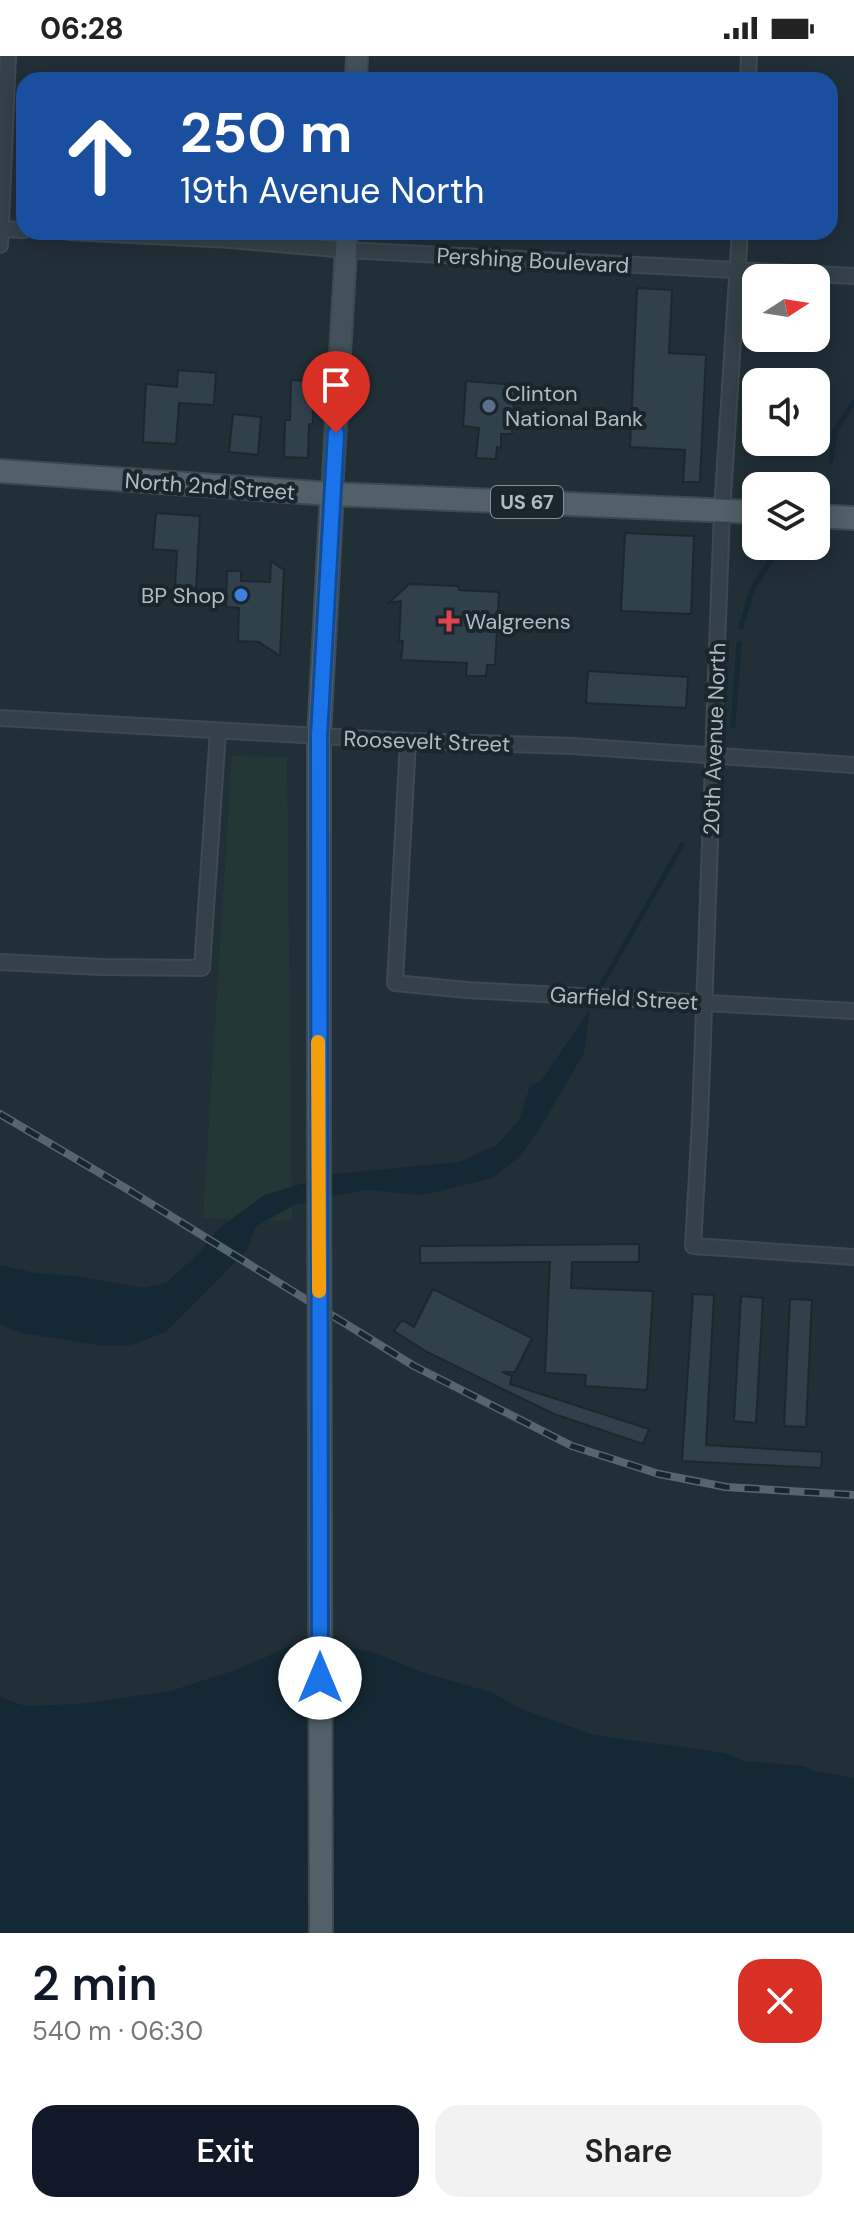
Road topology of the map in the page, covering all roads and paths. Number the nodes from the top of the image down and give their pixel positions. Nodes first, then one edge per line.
1 (8, 56) edge
2 (1, 229) edge
3 (231, 240) edge
4 (740, 240) edge
5 (346, 241) edge
6 (0, 245) edge
7 (738, 270) junction
8 (854, 276) edge
9 (0, 471) edge
10 (332, 494) junction
11 (722, 511) junction
12 (742, 512) edge
13 (830, 517) edge
14 (854, 518) edge
15 (0, 718) edge
16 (218, 731) junction
17 (319, 736) junction
18 (408, 741) junction
19 (713, 755) junction
20 (854, 765) edge
21 (0, 962) edge
22 (703, 1002) junction
23 (854, 1011) edge
24 (854, 1257) edge
25 (321, 1933) edge

1 - 2 street
2 - 6 street
3 - 5 street, Pershing Boulevard
4 - 7 street, 20th Avenue North
5 - 7 street, Pershing Boulevard
5 - 10 main road
7 - 8 street, Pershing Boulevard
7 - 11 street, 20th Avenue North
9 - 10 main road, North 2nd Street / US 67
10 - 11 main road, North 2nd Street / US 67
10 - 17 main road
11 - 12 main road, North 2nd Street / US 67
11 - 19 street, 20th Avenue North
13 - 14 main road
15 - 16 street, Roosevelt Street
16 - 17 street, Roosevelt Street
16 - 21 street
17 - 18 street, Roosevelt Street
17 - 25 main road, bridge
18 - 19 street, Roosevelt Street
18 - 22 street, Garfield Street
19 - 20 street, Roosevelt Street
19 - 22 street, 20th Avenue North
22 - 23 street, Garfield Street
22 - 24 street, 20th Avenue North

